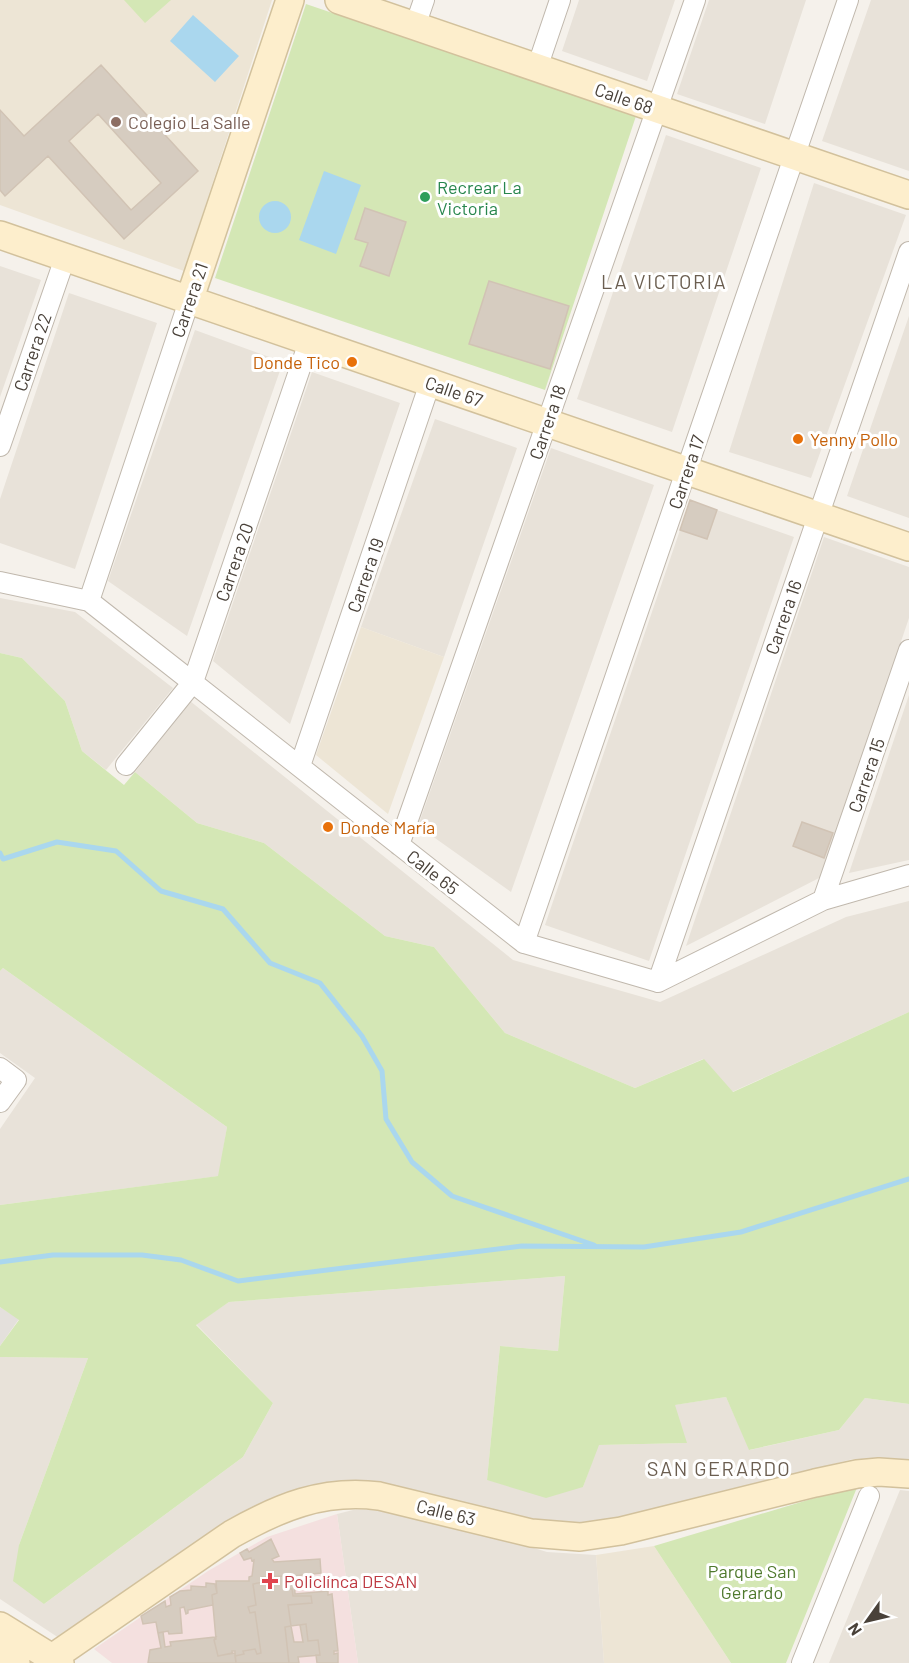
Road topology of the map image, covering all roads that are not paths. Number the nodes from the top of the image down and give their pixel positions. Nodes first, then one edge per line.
1 (290, 0) edge
2 (339, 0) edge
3 (424, 0) edge
4 (560, 0) edge
5 (695, 0) edge
6 (848, 0) edge
7 (415, 26) junction
8 (537, 68) junction
9 (657, 109) junction
10 (794, 156) junction
11 (909, 195) edge
12 (0, 235) edge
13 (909, 252) edge
14 (65, 258) junction
15 (189, 301) junction
16 (309, 342) junction
17 (430, 383) junction
18 (547, 423) junction
19 (0, 446) edge
20 (686, 471) junction
21 (818, 516) junction
22 (909, 547) edge
23 (0, 582) edge
24 (89, 601) junction
25 (909, 650) edge
26 (192, 682) junction
27 (126, 765) dead end
28 (300, 766) junction
29 (399, 845) junction
30 (909, 875) edge
31 (823, 900) junction
32 (524, 943) junction
33 (658, 982) junction
34 (8, 1074) edge
35 (0, 1102) edge
36 (909, 1474) edge
37 (874, 1484) junction
38 (0, 1626) edge
39 (0, 1653) edge
40 (56, 1661) edge
41 (16, 1663) edge
42 (802, 1663) edge

1 - 15 street, Carrera 21
2 - 7 street, Calle 68
3 - 7 street
4 - 8 street
5 - 9 street, Carrera 18
6 - 10 street, Carrera 17
7 - 8 street, Calle 68
8 - 9 street, Calle 68
9 - 10 street, Calle 68
9 - 18 street, Carrera 18
10 - 11 street, Calle 68
10 - 20 street, Carrera 17
12 - 14 street, Calle 67
13 - 21 street, Carrera 16
14 - 15 street, Calle 67
14 - 19 street, Carrera 22
15 - 16 street, Calle 67
15 - 24 street, Carrera 21
16 - 17 street, Calle 67
16 - 26 street, Carrera 20
17 - 18 street, Calle 67
17 - 28 street, Carrera 19
18 - 20 street, Calle 67
18 - 29 street, Carrera 18
20 - 21 street, Calle 67
20 - 32 street, Carrera 17
21 - 22 street, Calle 67
21 - 33 street, Carrera 16
23 - 24 street, Calle 65
24 - 26 street, Calle 65
25 - 31 street, Carrera 15
26 - 27 street, Carrera 20
26 - 28 street, Calle 65
28 - 29 street, Calle 65
29 - 32 street, Calle 65
30 - 31 street
31 - 33 street
32 - 33 street, Calle 65
34 - 35 street
36 - 37 street
37 - 40 street, Calle 63
37 - 42 street
38 - 40 street
39 - 41 street

